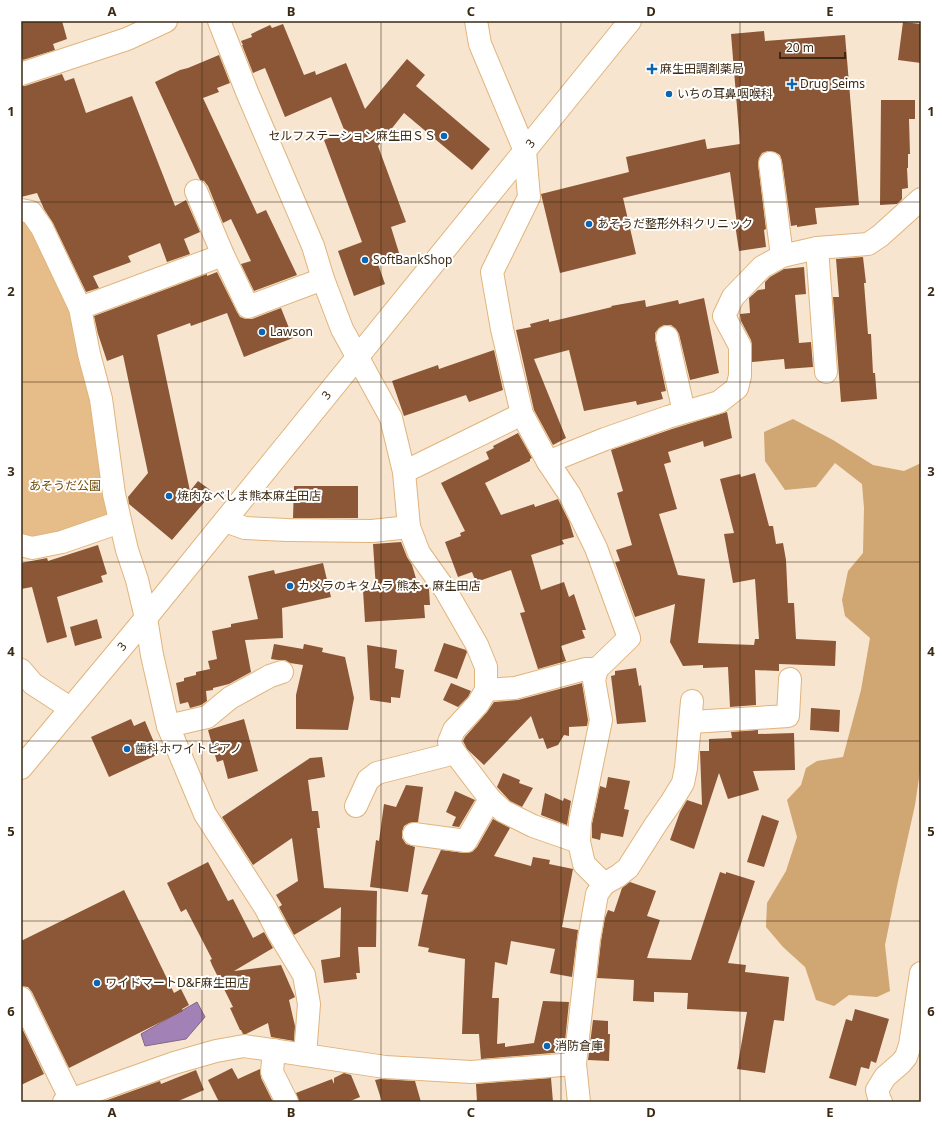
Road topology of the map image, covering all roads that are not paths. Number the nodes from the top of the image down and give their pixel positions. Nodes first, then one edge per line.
1 (166, 21) edge
2 (219, 21) edge
3 (476, 21) edge
4 (630, 21) edge
5 (21, 74) edge
6 (525, 151) junction
7 (770, 163) dead end
8 (196, 191) dead end
9 (921, 199) edge
10 (21, 210) edge
11 (817, 248) junction
12 (223, 255) junction
13 (782, 256) junction
14 (323, 279) junction
15 (80, 308) junction
16 (667, 337) dead end
17 (357, 357) junction
18 (826, 372) dead end
19 (684, 412) junction
20 (522, 414) junction
21 (548, 462) junction
22 (404, 472) junction
23 (225, 521) junction
24 (120, 522) junction
25 (409, 527) junction
26 (21, 546) edge
27 (146, 618) junction
28 (597, 669) junction
29 (21, 670) edge
30 (282, 672) dead end
31 (790, 679) dead end
32 (486, 690) junction
33 (692, 701) dead end
34 (70, 708) junction
35 (691, 722) junction
36 (168, 726) junction
37 (455, 752) junction
38 (21, 768) edge
39 (490, 799) junction
40 (356, 806) dead end
41 (414, 834) dead end
42 (579, 842) junction
43 (604, 884) junction
44 (921, 973) edge
45 (21, 998) edge
46 (274, 1050) junction
47 (305, 1056) junction
48 (914, 1059) edge
49 (575, 1064) junction
50 (69, 1101) edge
51 (286, 1102) edge
52 (579, 1102) edge
53 (881, 1102) edge

1 - 5 street
2 - 14 street
3 - 6 street
4 - 6 street, 3
6 - 17 street, 3
6 - 20 street
7 - 13 street
8 - 12 street
9 - 11 street
10 - 15 street
11 - 13 street
11 - 18 street
12 - 14 street
12 - 15 street
13 - 19 street
14 - 17 street
15 - 24 street
16 - 19 street
17 - 22 street
17 - 23 street, 3
19 - 21 street
20 - 21 street
20 - 22 street
21 - 28 street
22 - 25 street
23 - 25 street
23 - 27 street, 3
24 - 26 street
24 - 27 street
25 - 32 street
27 - 34 street, 3
27 - 36 street
28 - 32 street
28 - 42 street
29 - 34 street
30 - 36 street
31 - 35 street
32 - 37 street
33 - 35 street
34 - 38 street, 3
35 - 43 street
36 - 47 street
37 - 39 street
37 - 40 street
39 - 41 street
39 - 42 street
42 - 43 street
43 - 49 street
44 - 48 street
45 - 50 street
46 - 47 street
46 - 50 street
46 - 51 street
47 - 49 street
48 - 53 street
49 - 52 street

